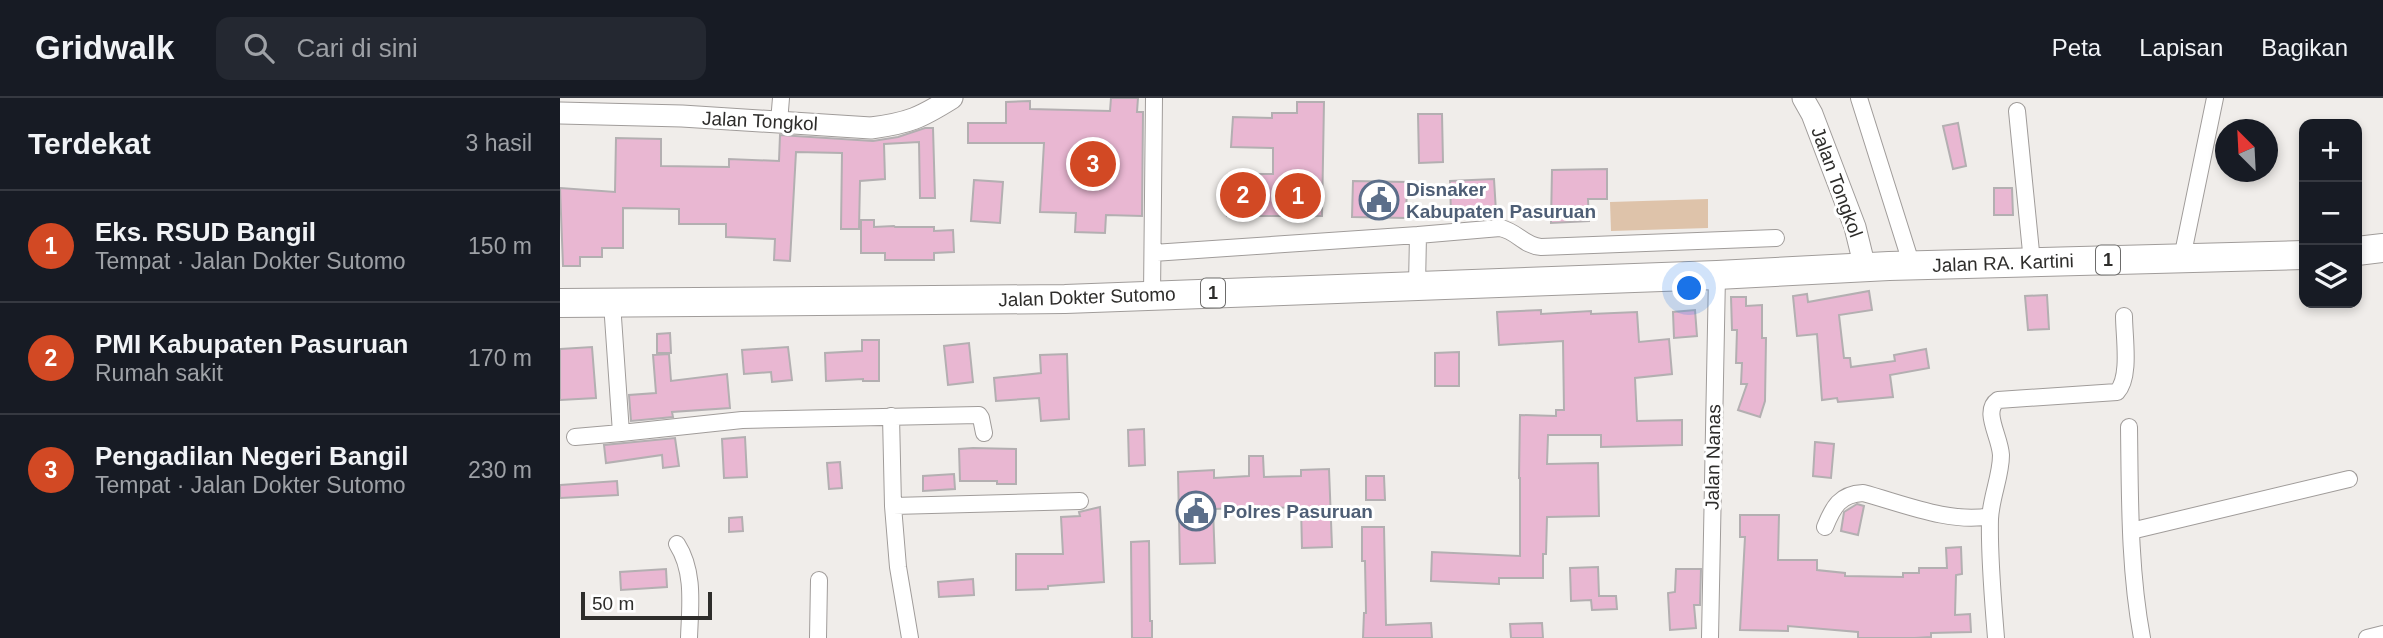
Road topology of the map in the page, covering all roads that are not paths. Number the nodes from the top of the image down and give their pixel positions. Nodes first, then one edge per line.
1 (781, 98) edge
2 (952, 98) edge
3 (1154, 98) edge
4 (1803, 98) edge
5 (1859, 98) edge
6 (2215, 98) edge
7 (2017, 111) dead end
8 (560, 113) edge
9 (779, 122) junction
10 (1418, 235) junction
11 (1776, 238) dead end
12 (2383, 248) edge
13 (2362, 250) edge
14 (1153, 253) junction
15 (2299, 255) edge
16 (2182, 258) junction
17 (2032, 262) junction
18 (1891, 267) junction
19 (1717, 275) junction
20 (1417, 285) junction
21 (1152, 295) junction
22 (560, 303) edge
23 (612, 303) junction
24 (2124, 316) dead end
25 (891, 416) junction
26 (2129, 427) dead end
27 (621, 433) junction
28 (984, 433) dead end
29 (575, 437) dead end
30 (2349, 479) dead end
31 (1080, 501) dead end
32 (893, 506) junction
33 (1982, 518) junction
34 (1825, 527) dead end
35 (2130, 531) junction
36 (677, 544) dead end
37 (818, 580) dead end
38 (2383, 634) edge
39 (689, 638) edge
40 (818, 638) edge
41 (910, 638) edge
42 (1710, 638) edge
43 (1996, 638) edge
44 (2142, 638) edge
45 (2367, 638) edge

1 - 9 street
2 - 9 street, Jalan Tongkol
3 - 14 street
4 - 18 street, Jalan Tongkol
5 - 18 street
6 - 16 street
7 - 17 street
8 - 9 street, Jalan Tongkol
10 - 11 street
10 - 14 street
10 - 20 street
12 - 13 highway
14 - 21 street
15 - 16 highway, Jalan RA. Kartini / 1
16 - 17 highway, Jalan RA. Kartini / 1
17 - 18 highway, Jalan RA. Kartini / 1
18 - 19 highway, Jalan Dokter Sutomo / 1
19 - 20 highway, Jalan Dokter Sutomo / 1
19 - 42 street, Jalan Nanas
20 - 21 highway, Jalan Dokter Sutomo / 1
21 - 23 highway, Jalan Dokter Sutomo / 1
22 - 23 highway, Jalan Dokter Sutomo / 1
23 - 27 street
24 - 33 street
25 - 27 street
25 - 28 street
25 - 32 street
26 - 35 street
27 - 29 street
30 - 35 street
31 - 32 street
32 - 41 street
33 - 34 street
33 - 43 street
35 - 44 street
36 - 39 street
37 - 40 street
38 - 45 street

